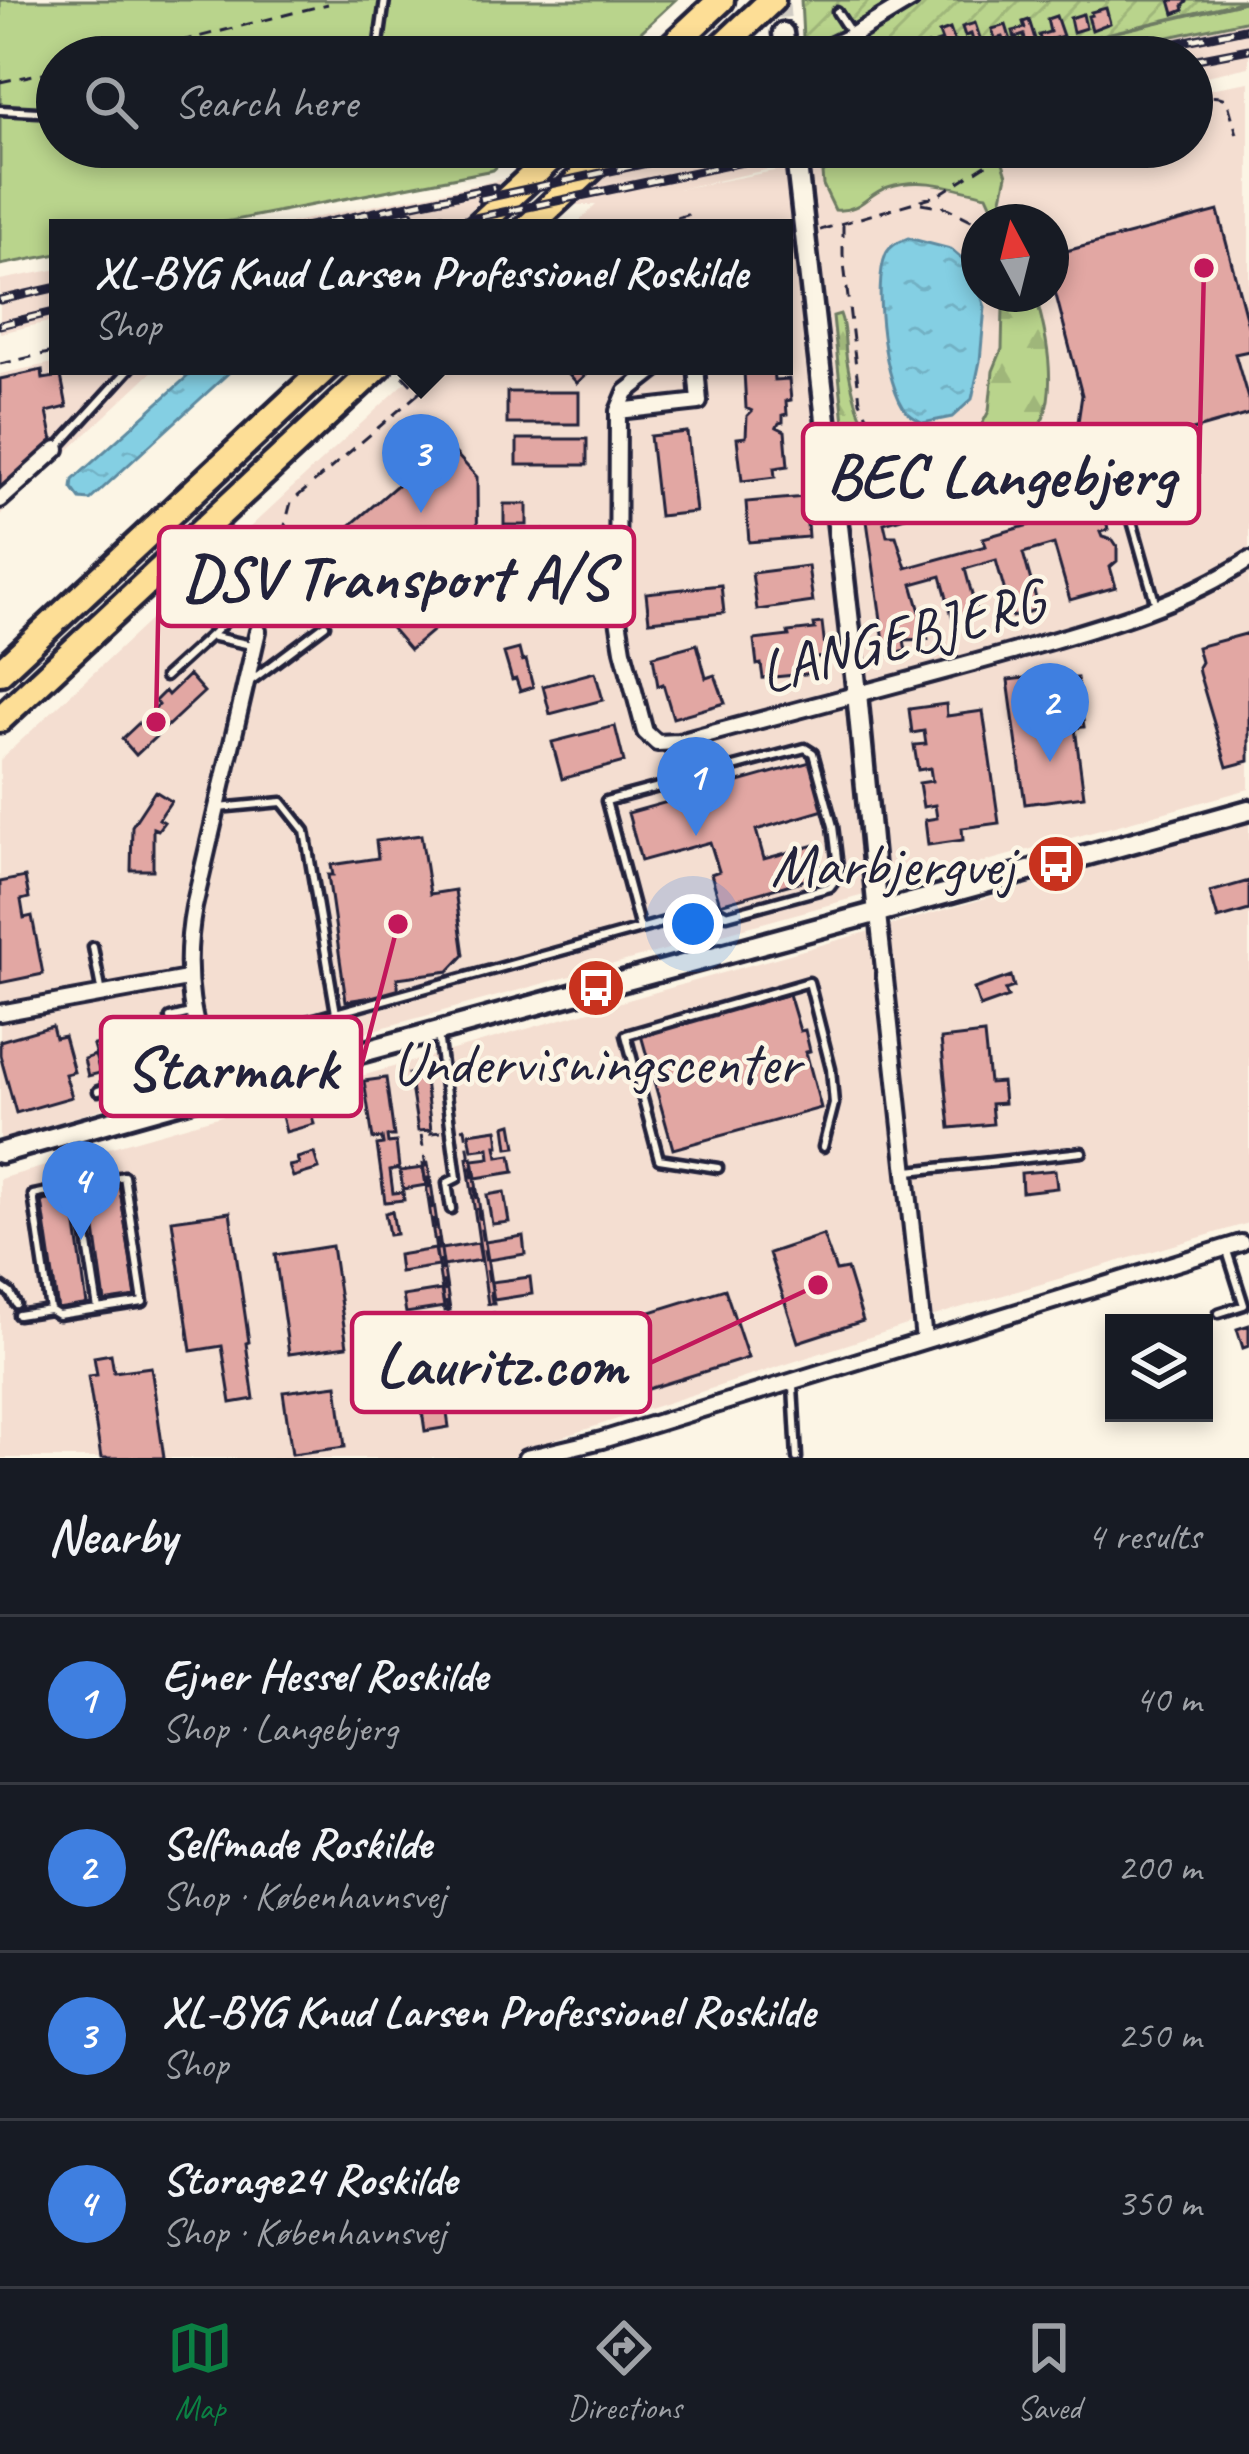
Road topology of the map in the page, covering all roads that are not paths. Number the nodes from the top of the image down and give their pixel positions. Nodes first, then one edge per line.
1 (385, 0) edge
2 (721, 0) edge
3 (772, 0) edge
4 (911, 0) edge
5 (837, 12) dead end
6 (783, 33) tunnel mouth
7 (853, 35) joint
8 (380, 36) edge
9 (682, 36) edge
10 (733, 36) edge
11 (783, 36) edge
12 (0, 110) edge
13 (36, 112) edge
14 (540, 168) edge
15 (591, 168) edge
16 (797, 168) edge
17 (486, 219) edge
18 (537, 219) edge
19 (125, 375) edge
20 (318, 375) edge
21 (387, 375) edge
22 (648, 375) edge
23 (698, 375) edge
24 (617, 411) junction
25 (1081, 447) dead end
26 (57, 449) joint
27 (0, 500) edge
28 (1249, 560) edge
29 (1157, 608) junction
30 (231, 616) dead end
31 (325, 625) dead end
32 (210, 636) junction
33 (256, 638) joint
34 (0, 672) edge
35 (165, 677) dead end
36 (246, 685) junction
37 (857, 693) junction
38 (0, 719) edge
39 (674, 743) junction
40 (689, 779) junction
41 (218, 808) junction
42 (1249, 810) edge
43 (878, 914) junction
44 (640, 928) junction
45 (93, 947) dead end
46 (188, 979) junction
47 (102, 994) junction
48 (0, 1012) edge
49 (191, 1013) junction
50 (335, 1013) junction
51 (437, 1030) junction
52 (225, 1044) dead end
53 (98, 1091) dead end
54 (215, 1091) junction
55 (823, 1148) dead end
56 (1082, 1152) dead end
57 (0, 1153) edge
58 (718, 1168) dead end
59 (906, 1172) junction
60 (79, 1185) junction
61 (451, 1209) dead end
62 (1233, 1245) joint
63 (0, 1286) edge
64 (16, 1304) dead end
65 (1246, 1304) edge
66 (98, 1309) junction
67 (50, 1310) junction
68 (1219, 1313) dead end
69 (18, 1315) dead end
70 (924, 1340) junction
71 (793, 1382) junction
72 (526, 1458) edge
73 (797, 1458) edge

1 - 8 lane
2 - 9 highway
3 - 10 highway
4 - 7 street
5 - 7 lane
6 - 11 main road
12 - 13 lane
14 - 17 highway
15 - 18 highway
16 - 37 main road
19 - 26 lane
20 - 34 highway
21 - 38 highway
22 - 24 street
23 - 24 street
24 - 39 street
25 - 29 lane
26 - 27 street
28 - 29 street, LANGEBJERG
29 - 37 street, LANGEBJERG
30 - 32 lane
31 - 36 lane
32 - 33 lane
32 - 35 lane
33 - 36 street
36 - 41 street
37 - 39 street, LANGEBJERG
37 - 43 main road
39 - 40 lane
40 - 44 lane
40 - 44 lane
41 - 46 street
41 - 50 lane
42 - 43 main road
43 - 51 main road
43 - 59 street
44 - 50 lane
45 - 47 lane
46 - 47 street
46 - 49 street
47 - 48 street
49 - 53 lane
49 - 54 street
50 - 52 lane
51 - 54 main road
51 - 61 lane
54 - 57 main road
55 - 58 lane
56 - 59 lane
59 - 70 street
60 - 66 lane
60 - 66 lane
60 - 67 lane
62 - 65 lane
62 - 70 street
63 - 64 lane
65 - 68 lane
66 - 67 lane
67 - 69 lane
70 - 71 street
71 - 72 street
71 - 73 lane

